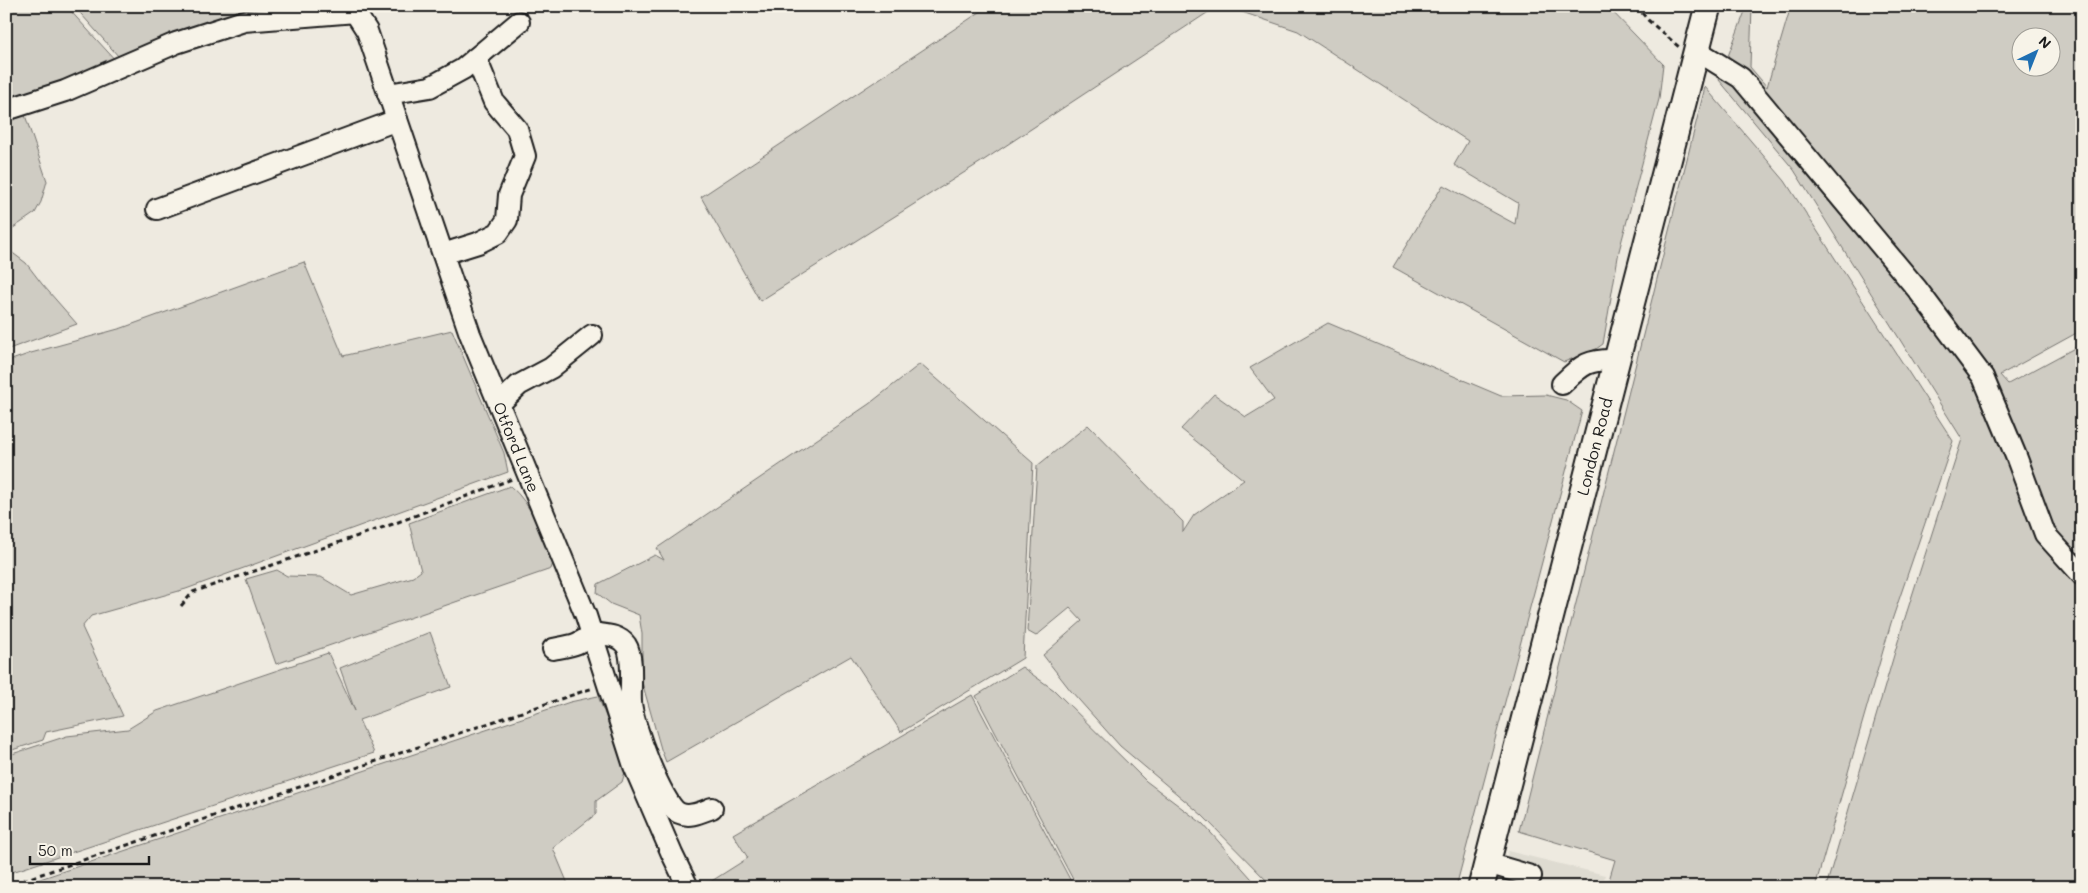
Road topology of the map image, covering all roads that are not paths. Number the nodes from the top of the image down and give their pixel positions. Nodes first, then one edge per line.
1 (1708, 6) edge
2 (353, 9) edge
3 (519, 22) dead end
4 (1696, 50) junction
5 (476, 58) junction
6 (388, 94) junction
7 (6, 110) edge
8 (397, 120) junction
9 (158, 210) dead end
10 (443, 254) junction
11 (592, 335) dead end
12 (1617, 360) junction
13 (1562, 384) dead end
14 (499, 404) junction
15 (2082, 575) edge
16 (592, 633) junction
17 (553, 649) dead end
18 (712, 808) dead end
19 (1487, 863) junction
20 (1530, 876) dead end
21 (688, 887) edge
22 (1481, 887) edge

1 - 4 main road, London Road
2 - 6 street, Otford Lane
2 - 7 street
3 - 5 street
4 - 12 main road, London Road
4 - 15 street
5 - 6 street
5 - 10 street
6 - 8 street, Otford Lane
8 - 9 street
8 - 10 street, Otford Lane
10 - 14 street, Otford Lane
11 - 14 street
12 - 13 street
12 - 19 main road, London Road
14 - 16 street, Otford Lane
16 - 17 street
16 - 18 street
16 - 21 street, Otford Lane
19 - 20 street
19 - 22 main road, London Road

